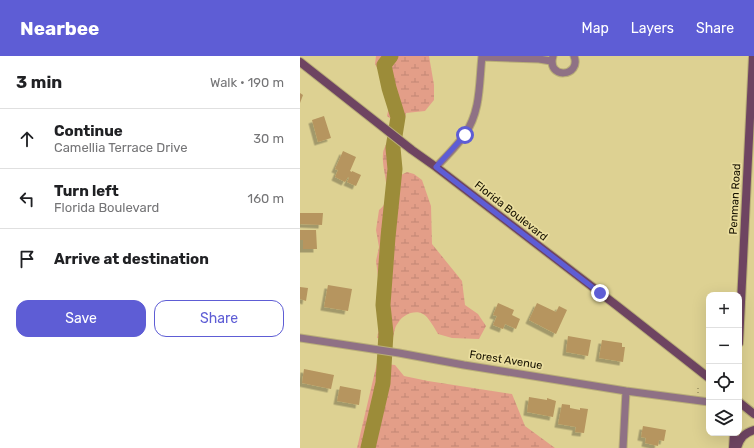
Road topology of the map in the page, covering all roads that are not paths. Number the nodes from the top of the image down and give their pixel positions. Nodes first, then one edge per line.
1 (482, 56) edge
2 (574, 56) edge
3 (753, 56) edge
4 (552, 58) edge
5 (300, 62) edge
6 (436, 167) junction
7 (740, 328) edge
8 (300, 338) edge
9 (706, 376) edge
10 (626, 391) junction
11 (706, 402) edge
12 (742, 404) edge
13 (754, 414) edge
14 (754, 430) edge
15 (734, 436) edge
16 (623, 448) edge
17 (733, 448) edge
18 (737, 448) edge

1 - 4 street
1 - 6 street
2 - 4 street
3 - 7 street, Penman Road
5 - 6 street, Florida Boulevard
6 - 9 street, Florida Boulevard
8 - 10 street, Forest Avenue
10 - 11 street, Forest Avenue
10 - 16 street
12 - 13 street
14 - 18 street
15 - 17 street

